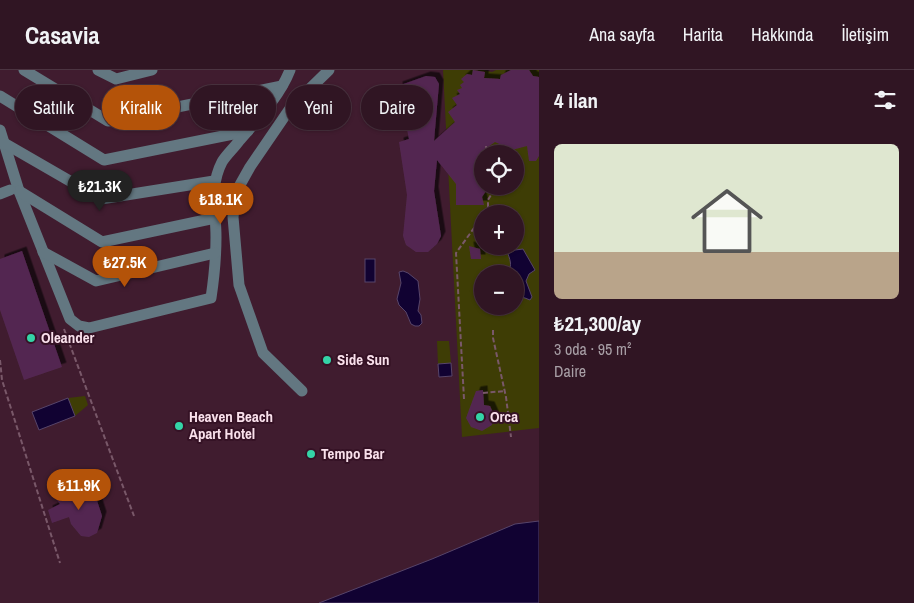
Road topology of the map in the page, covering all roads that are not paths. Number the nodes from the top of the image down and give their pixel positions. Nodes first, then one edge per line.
1 (24, 70) edge
2 (98, 70) edge
3 (152, 70) edge
4 (290, 70) edge
5 (329, 70) edge
6 (282, 86) junction
7 (0, 96) edge
8 (0, 130) edge
9 (248, 131) junction
10 (4, 143) junction
11 (214, 181) junction
12 (10, 191) edge
13 (215, 218) junction
14 (43, 252) junction
15 (216, 253) junction
16 (302, 391) dead end

1 - 6 street
2 - 3 street
4 - 6 street
5 - 16 street
6 - 9 street
7 - 9 street
8 - 10 street
9 - 11 street
10 - 11 street
10 - 12 street
11 - 13 street
12 - 13 street
12 - 14 street
13 - 15 street
14 - 15 street
14 - 15 street

